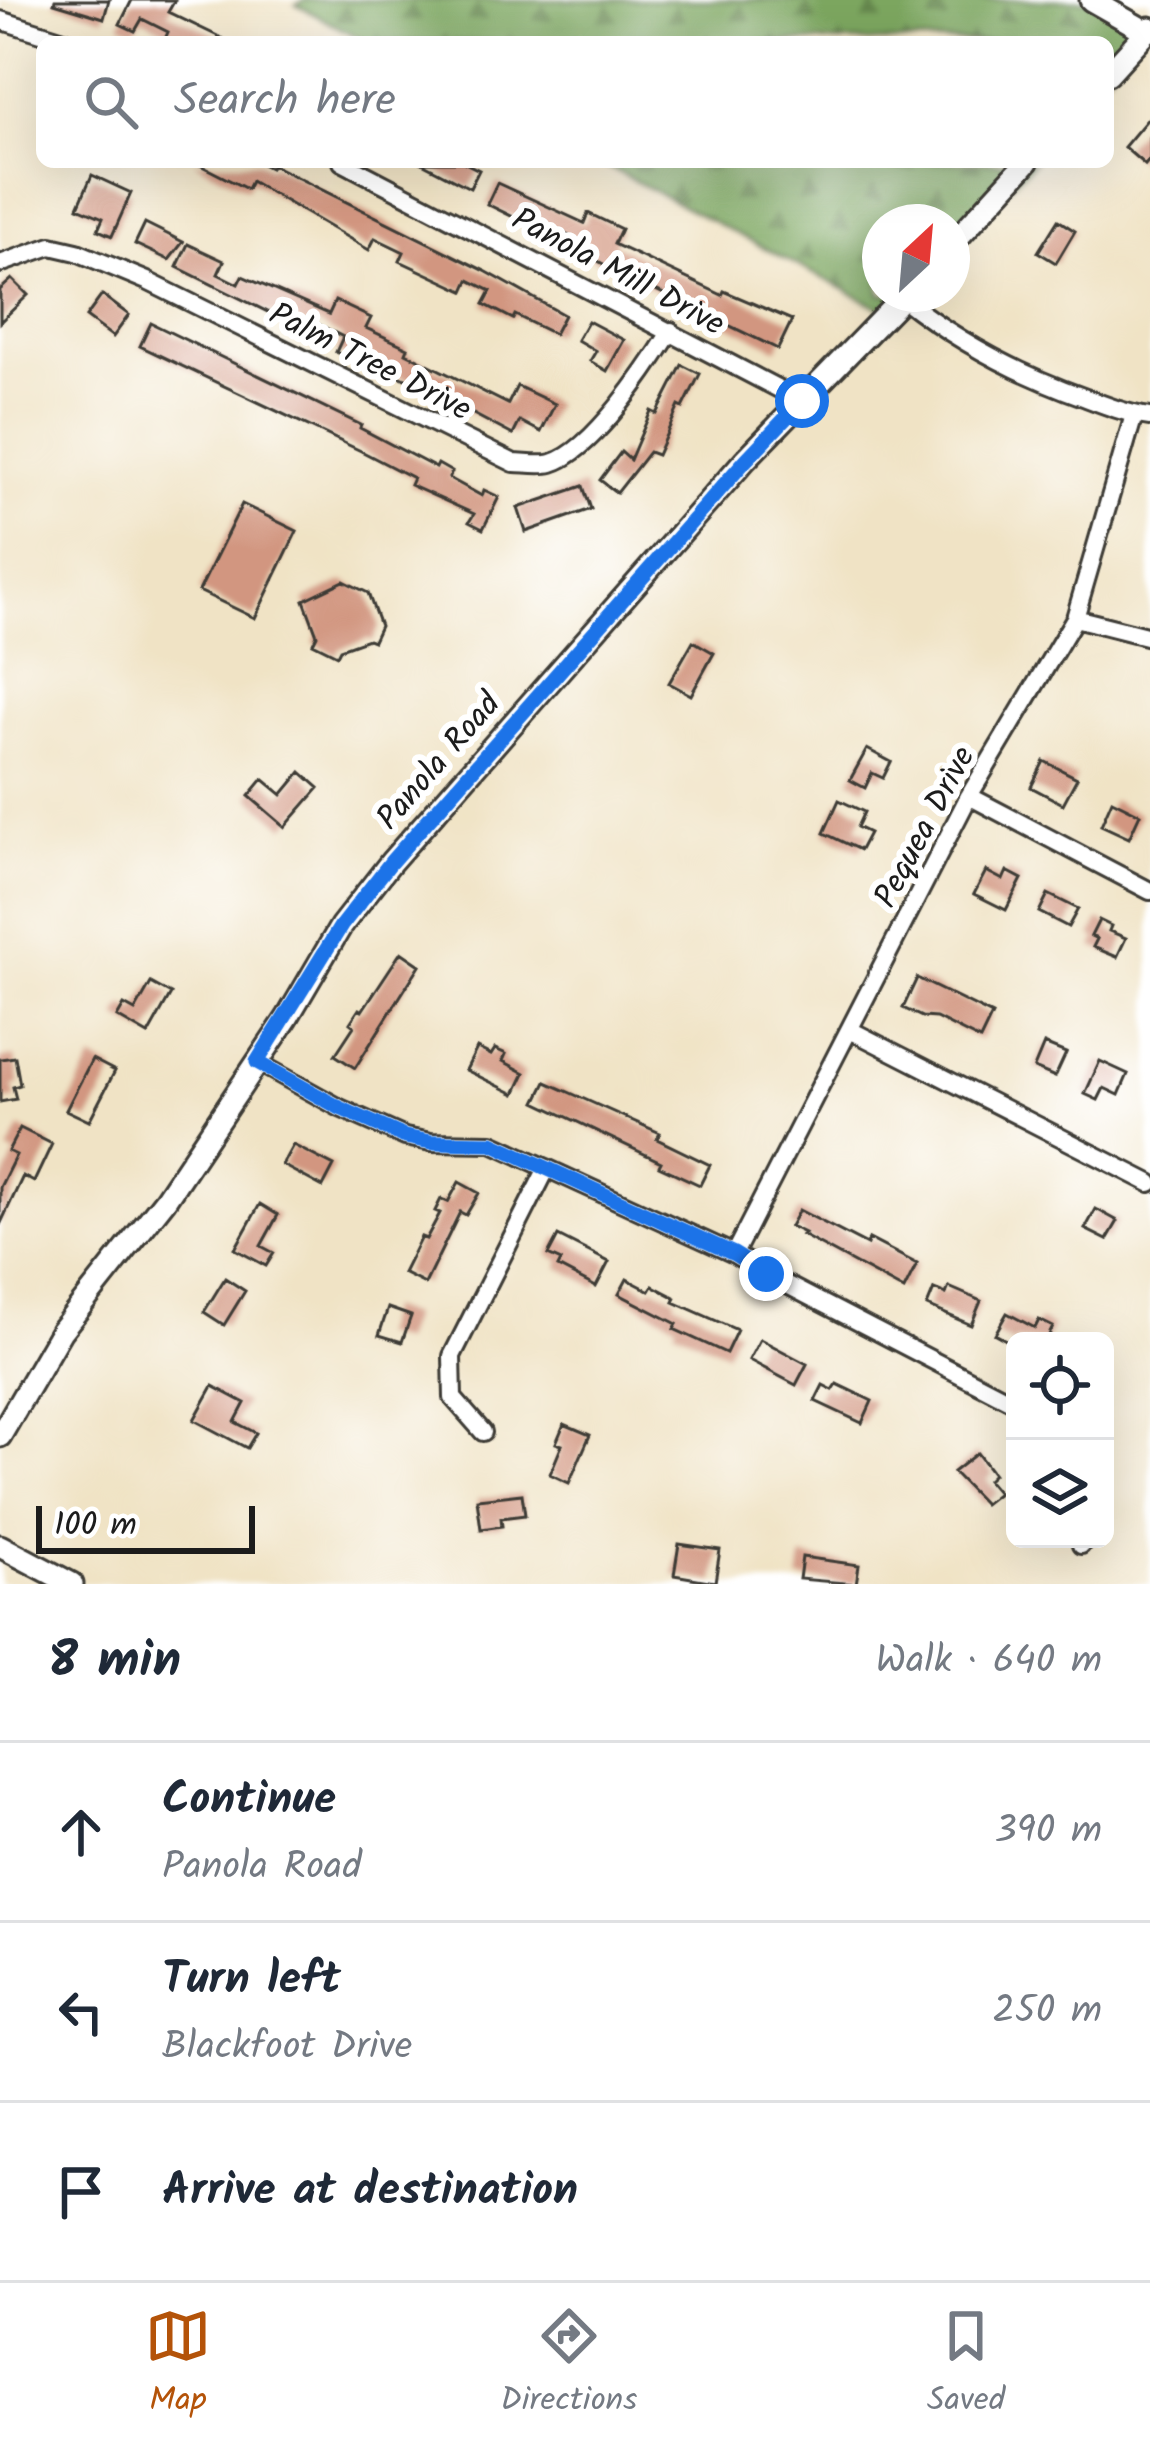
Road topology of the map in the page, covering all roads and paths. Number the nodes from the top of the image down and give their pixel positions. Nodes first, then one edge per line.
1 (1091, 0) edge
2 (0, 20) edge
3 (1149, 30) edge
4 (51, 36) edge
5 (1114, 68) edge
6 (354, 168) edge
7 (1022, 168) edge
8 (970, 224) edge
9 (0, 264) edge
10 (888, 312) edge
11 (922, 312) edge
12 (671, 331) junction
13 (802, 401) junction
14 (1142, 416) edge
15 (1075, 618) junction
16 (1150, 637) edge
17 (969, 796) junction
18 (1150, 892) edge
19 (852, 1031) junction
20 (257, 1062) junction
21 (547, 1168) junction
22 (1150, 1183) edge
23 (734, 1254) junction
24 (1006, 1398) edge
25 (483, 1432) dead end
26 (0, 1436) edge
27 (0, 1546) edge
28 (72, 1584) edge

1 - 3 main road
2 - 4 street
3 - 5 main road
6 - 12 street, Panola Mill Drive
7 - 8 main road
9 - 12 street, Palm Tree Drive
10 - 13 main road, Panola Road
11 - 14 street
12 - 13 street, Panola Mill Drive
13 - 20 main road, Panola Road
14 - 15 street, Pequea Drive
15 - 16 street
15 - 17 street, Pequea Drive
17 - 18 street
17 - 19 street, Pequea Drive
19 - 22 street
19 - 23 street, Pequea Drive
20 - 21 street
20 - 26 main road, Panola Road
21 - 23 street
21 - 25 street
23 - 24 street
27 - 28 main road

